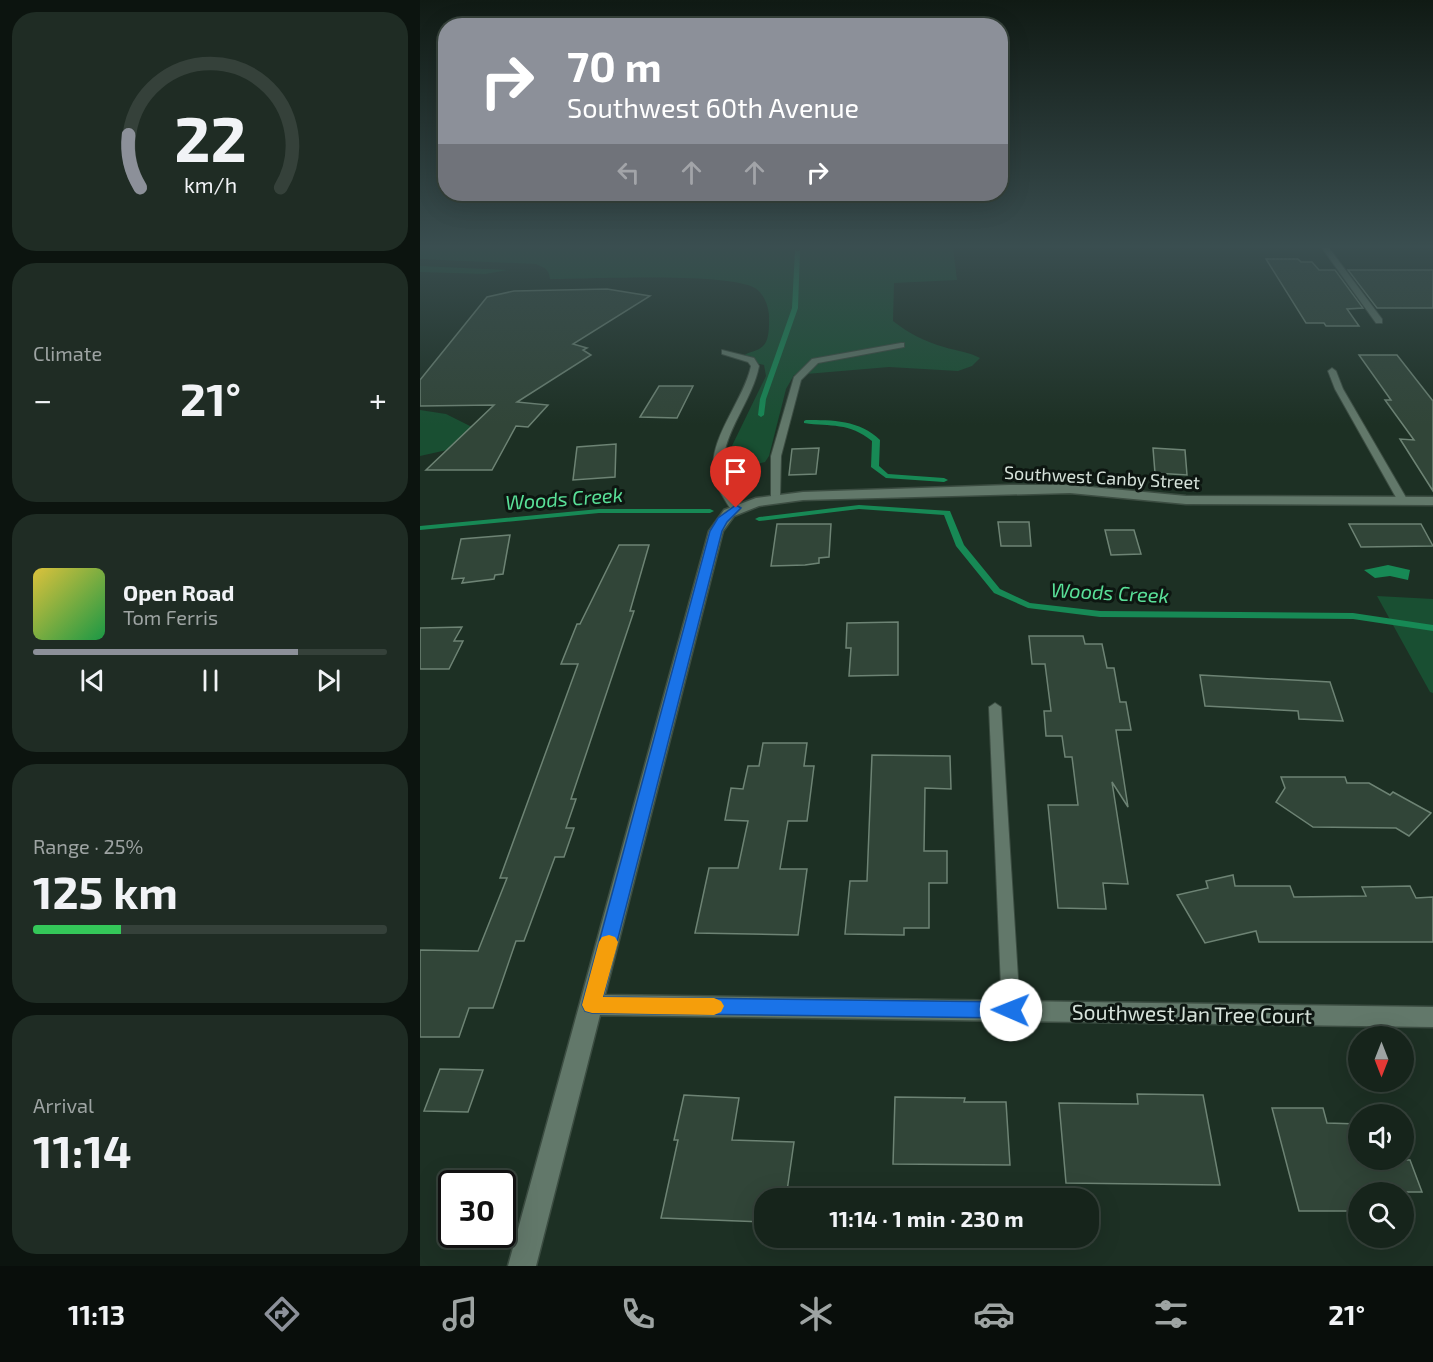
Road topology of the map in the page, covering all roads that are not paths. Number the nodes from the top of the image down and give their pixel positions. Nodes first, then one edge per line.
1 (1369, 307) edge
2 (1379, 321) dead end
3 (901, 345) dead end
4 (725, 352) dead end
5 (1332, 371) dead end
6 (775, 499) junction
7 (1403, 501) junction
8 (1433, 501) edge
9 (736, 508) junction
10 (995, 707) dead end
11 (592, 1005) junction
12 (1011, 1010) junction
13 (1433, 1017) edge
14 (522, 1266) edge

1 - 2 lane
3 - 6 lane
4 - 9 lane
5 - 7 lane
6 - 7 street, Southwest Canby Street
6 - 9 street, Southwest Canby Street
7 - 8 street, Southwest Canby Street
9 - 11 street
10 - 12 lane
11 - 12 street, Southwest Jan Tree Court
11 - 14 street
12 - 13 street, Southwest Jan Tree Court

